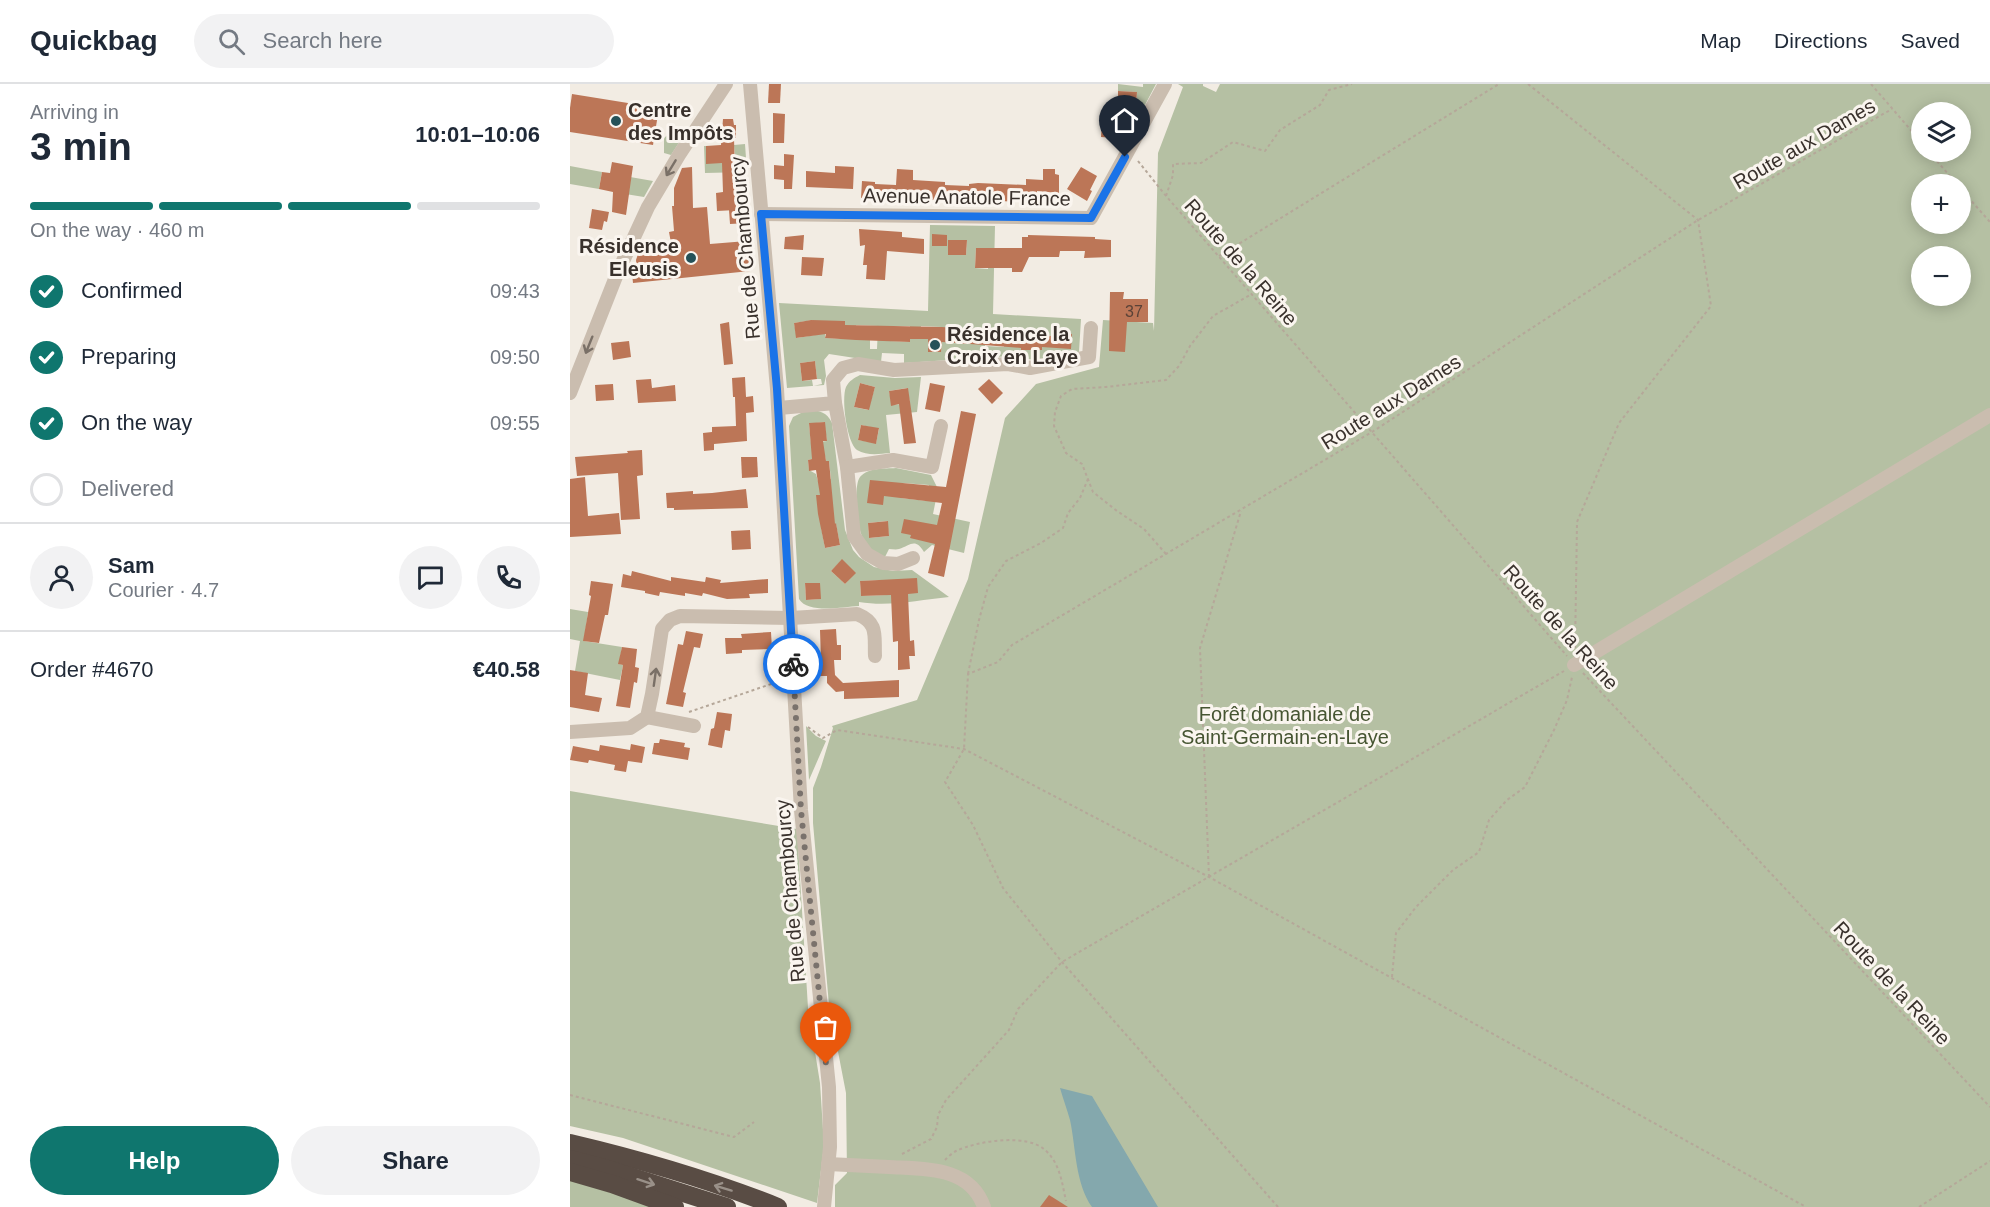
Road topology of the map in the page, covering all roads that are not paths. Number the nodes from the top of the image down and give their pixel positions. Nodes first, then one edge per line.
1 (726, 84) edge
2 (750, 84) edge
3 (1165, 84) edge
4 (761, 214) junction
5 (1091, 328) dead end
6 (570, 390) edge
7 (835, 403) junction
8 (779, 408) junction
9 (1990, 415) edge
10 (941, 426) dead end
11 (847, 467) junction
12 (913, 558) dead end
13 (791, 618) junction
14 (875, 656) dead end
15 (1574, 665) road end
16 (647, 717) junction
17 (694, 726) dead end
18 (570, 732) edge
19 (570, 1143) edge
20 (570, 1159) edge
21 (828, 1164) junction
22 (570, 1172) edge
23 (825, 1202) edge
24 (675, 1207) edge
25 (727, 1207) edge
26 (778, 1207) edge
27 (984, 1207) edge

1 -> 6 street
2 - 4 street, Rue de Chambourcy
3 - 4 street, Avenue Anatole France
4 - 8 street, Rue de Chambourcy
5 - 7 street
7 - 8 street
7 - 11 street
8 - 13 street, Rue de Chambourcy
9 - 15 street
10 - 11 street
11 - 12 street
13 - 14 street
16 -> 13 street
13 - 21 street, Rue de Chambourcy
16 - 17 street
16 - 18 street
26 -> 19 highway
20 -> 25 highway
21 - 23 street, Rue de Chambourcy
21 - 27 street
22 - 24 highway

